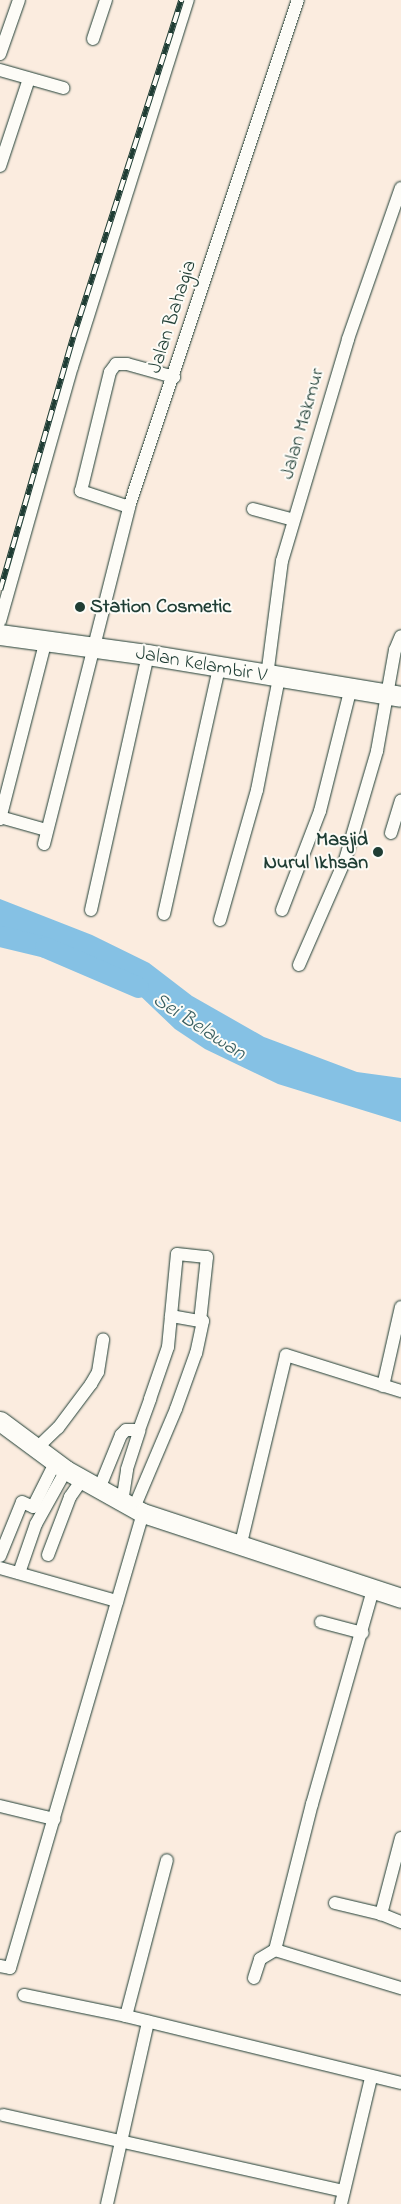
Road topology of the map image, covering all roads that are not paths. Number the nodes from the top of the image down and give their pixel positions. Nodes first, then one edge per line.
1 (19, 0) edge
2 (106, 0) edge
3 (188, 0) edge
4 (298, 0) edge
5 (93, 39) dead end
6 (0, 54) edge
7 (0, 70) edge
8 (29, 79) junction
9 (63, 88) dead end
10 (0, 166) edge
11 (401, 188) edge
12 (174, 377) junction
13 (129, 507) junction
14 (253, 509) dead end
15 (294, 520) junction
16 (0, 621) edge
17 (0, 635) edge
18 (401, 636) edge
19 (46, 640) junction
20 (94, 648) junction
21 (148, 655) junction
22 (218, 667) junction
23 (273, 677) junction
24 (350, 688) junction
25 (395, 696) edge
26 (401, 800) edge
27 (0, 818) edge
28 (46, 830) junction
29 (391, 833) dead end
30 (44, 844) dead end
31 (91, 910) dead end
32 (282, 910) dead end
33 (164, 914) dead end
34 (220, 920) dead end
35 (299, 965) dead end
36 (401, 1307) edge
37 (171, 1316) junction
38 (200, 1321) junction
39 (103, 1339) dead end
40 (383, 1386) junction
41 (401, 1391) edge
42 (0, 1421) edge
43 (139, 1431) junction
44 (38, 1447) junction
45 (68, 1470) junction
46 (99, 1489) junction
47 (133, 1508) junction
48 (37, 1510) junction
49 (241, 1543) junction
50 (48, 1555) dead end
51 (0, 1556) edge
52 (0, 1568) edge
53 (19, 1573) junction
54 (374, 1587) junction
55 (401, 1598) edge
56 (117, 1601) junction
57 (321, 1622) dead end
58 (363, 1633) junction
59 (0, 1806) edge
60 (54, 1819) junction
61 (401, 1838) edge
62 (167, 1860) dead end
63 (335, 1903) dead end
64 (381, 1914) junction
65 (401, 1922) edge
66 (275, 1950) junction
67 (0, 1966) edge
68 (254, 1978) dead end
69 (401, 1988) edge
70 (24, 1995) dead end
71 (126, 2016) junction
72 (148, 2022) junction
73 (372, 2078) junction
74 (401, 2083) edge
75 (3, 2115) dead end
76 (120, 2140) junction
77 (344, 2191) junction
78 (107, 2204) edge
79 (341, 2204) edge

1 - 6 street
2 - 5 street
3 - 16 street
4 - 12 street, Jalan Bahagia
7 - 8 street
8 - 9 street
8 - 10 street
11 - 15 street, Jalan Makmur
12 - 13 street, Jalan Bahagia
12 - 13 street
13 - 20 street, Jalan Bahagia
14 - 15 street
15 - 23 street, Jalan Makmur
17 - 19 main road, Jalan Kelambir V
18 - 25 street
19 - 20 main road, Jalan Kelambir V
19 - 27 street
20 - 21 main road, Jalan Kelambir V
20 - 28 street, Jalan Bahagia
21 - 22 main road, Jalan Kelambir V
21 - 31 street
22 - 23 main road, Jalan Kelambir V
22 - 33 street
23 - 24 main road, Jalan Kelambir V
23 - 34 street, Jalan Makmur
24 - 25 main road, Jalan Kelambir V
24 - 32 street
25 - 35 street
26 - 29 street
27 - 28 street
28 - 30 street, Jalan Bahagia
36 - 40 street
37 - 38 street
37 - 38 street
37 - 43 street
38 - 47 street
39 - 44 street
40 - 41 street
40 - 49 street
42 - 44 street
43 - 46 street
43 - 47 street
44 - 45 street
45 - 46 street
45 - 48 street
45 - 50 street
46 - 47 street
47 - 49 street
47 - 56 street
48 - 51 street
48 - 53 street
49 - 54 street
52 - 53 street
53 - 56 street
54 - 55 street
54 - 58 street
56 - 60 street
57 - 58 street
58 - 66 street
59 - 60 street
60 - 67 street
61 - 64 street
62 - 71 street
63 - 64 street
64 - 65 street
66 - 68 street
66 - 69 street
70 - 71 street
71 - 72 street
72 - 73 street
72 - 76 street
73 - 74 street
73 - 77 street
75 - 76 street
76 - 77 street
76 - 78 street
77 - 79 street

